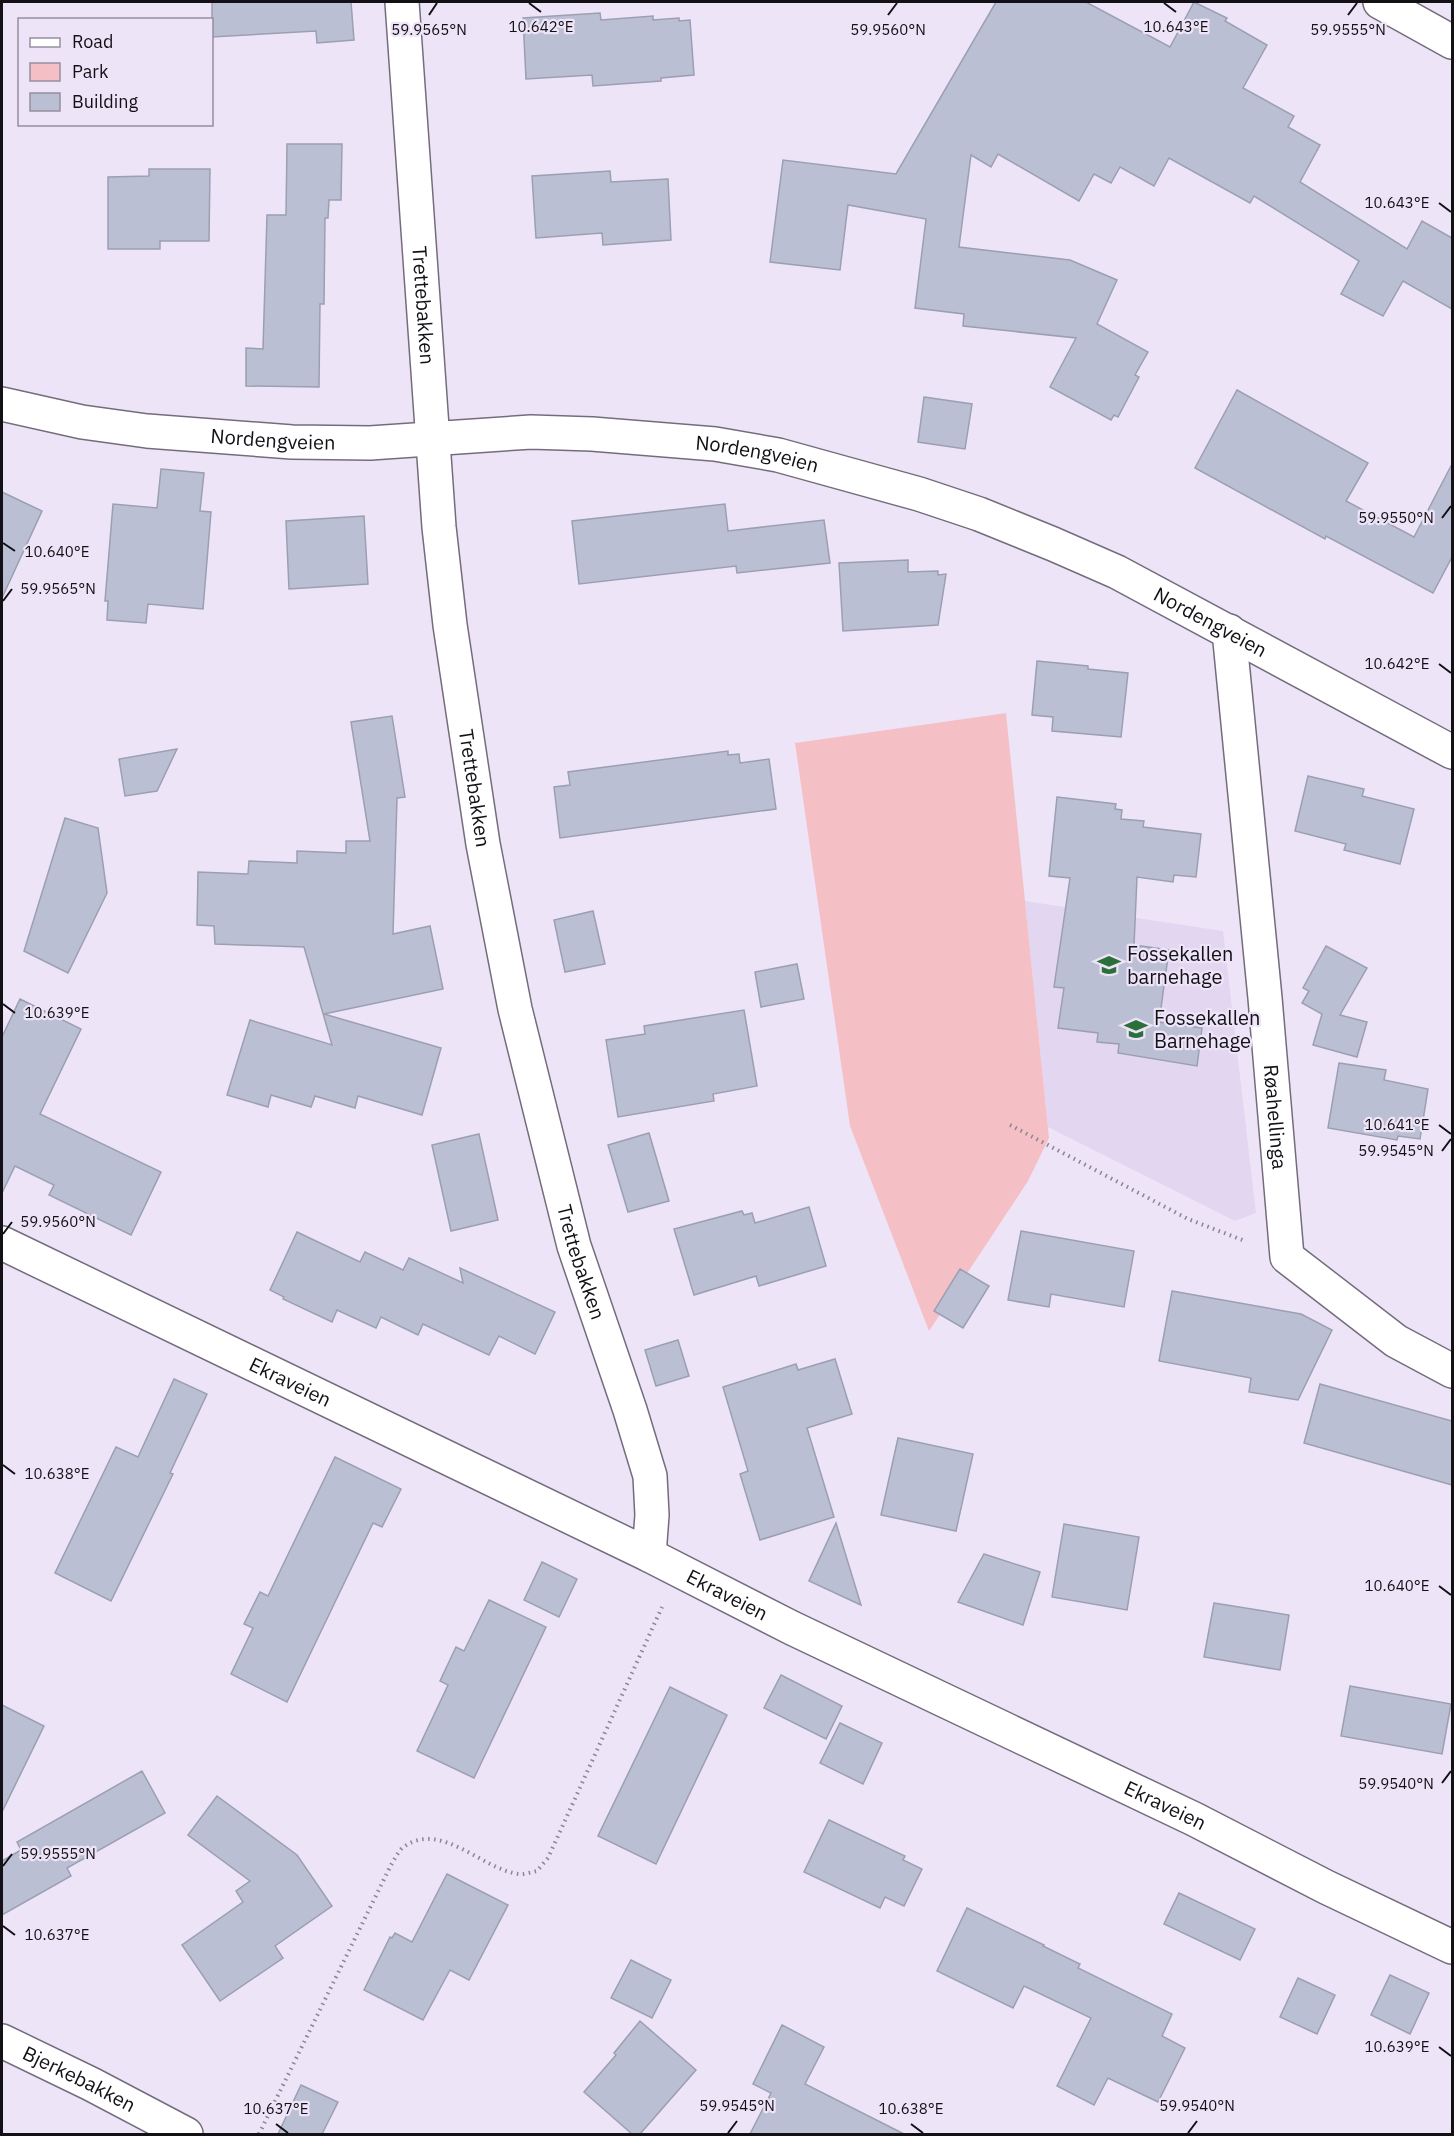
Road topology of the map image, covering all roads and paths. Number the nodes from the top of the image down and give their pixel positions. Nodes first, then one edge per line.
1 (402, 2) edge
2 (1380, 2) edge
3 (1452, 42) edge
4 (2, 404) edge
5 (433, 438) junction
6 (1229, 631) junction
7 (1452, 752) edge
8 (1010, 1125) dead end
9 (2, 1243) edge
10 (1287, 1257) junction
11 (1452, 1371) edge
12 (649, 1556) junction
13 (679, 1570) junction
14 (1452, 1947) edge
15 (2, 2041) edge
16 (186, 2134) edge
17 (259, 2134) edge

1 - 5 street, Trettebakken
2 - 3 street
4 - 5 street, Nordengveien
5 - 6 street, Nordengveien
5 - 12 street, Trettebakken
6 - 7 street, Nordengveien
6 - 10 street, Røahellinga
8 - 10 path
9 - 12 street, Ekraveien
10 - 11 street
12 - 13 street, Ekraveien
13 - 14 street, Ekraveien
13 - 17 path
15 - 16 street, Bjerkebakken

